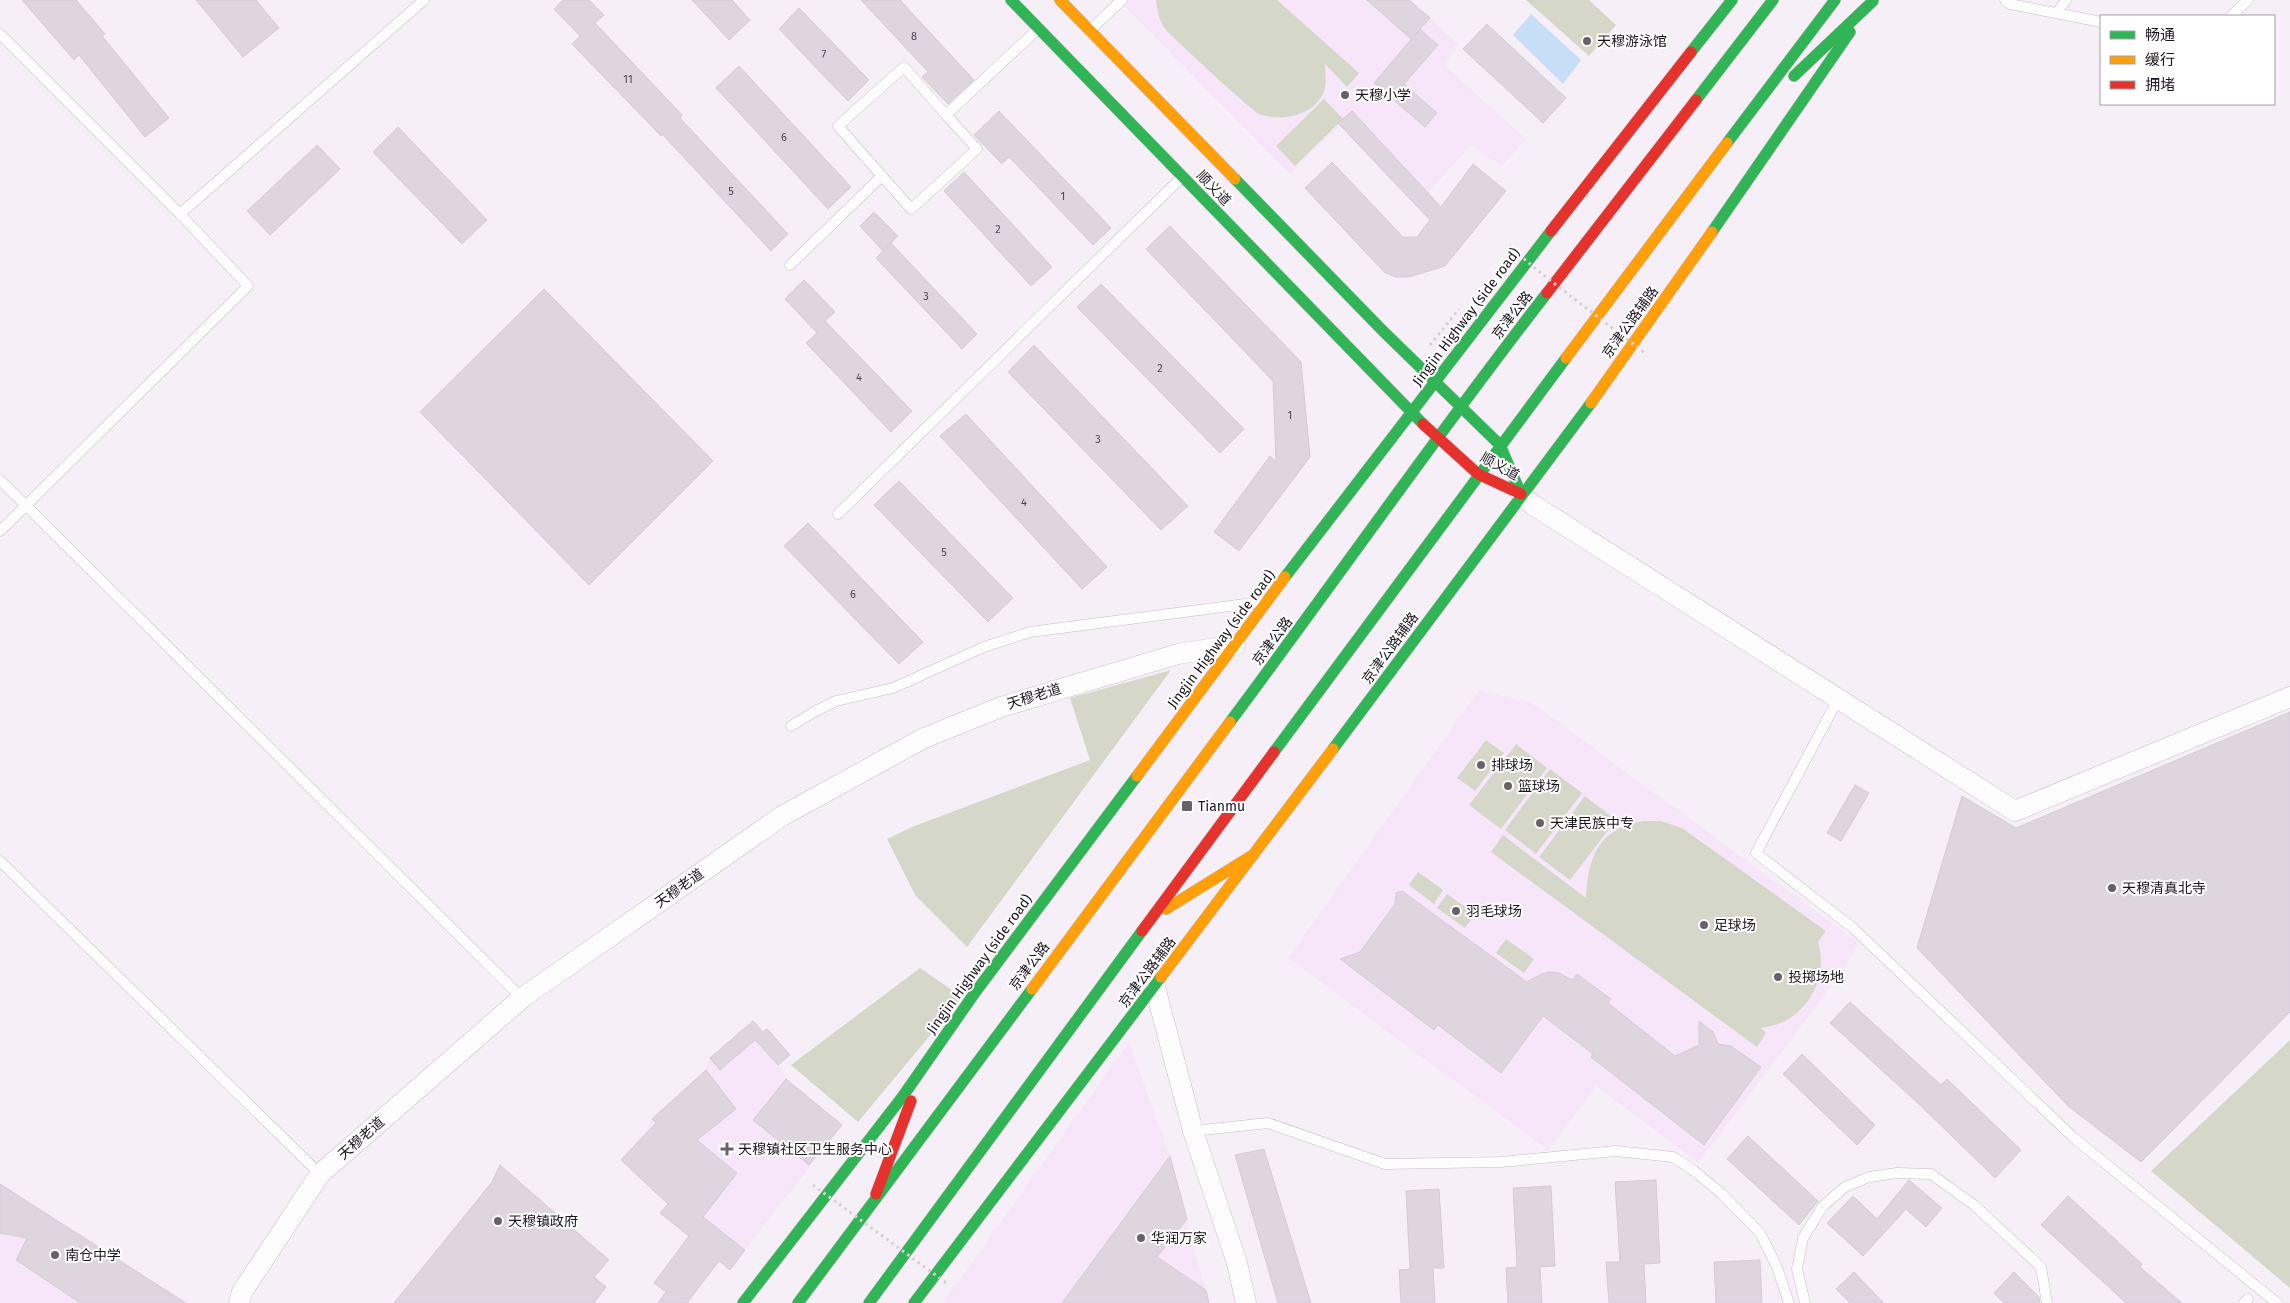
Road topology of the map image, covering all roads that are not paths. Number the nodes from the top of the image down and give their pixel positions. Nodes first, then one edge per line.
1 (424, 0) edge
2 (1011, 0) edge
3 (1060, 0) edge
4 (1122, 0) edge
5 (1732, 0) edge
6 (1773, 0) edge
7 (1835, 0) edge
8 (1873, 0) edge
9 (2005, 0) edge
10 (2066, 0) edge
11 (2248, 0) edge
12 (2057, 13) junction
13 (2232, 15) edge
14 (2100, 22) edge
15 (1038, 28) junction
16 (0, 34) edge
17 (1093, 38) junction
18 (946, 115) junction
19 (1737, 131) junction
20 (882, 176) junction
21 (1182, 176) junction
22 (180, 214) junction
23 (790, 265) dead end
24 (1436, 382) junction
25 (1460, 405) junction
26 (1411, 413) junction
27 (1436, 438) junction
28 (1500, 445) junction
29 (1478, 474) junction
30 (0, 480) edge
31 (1521, 494) junction
32 (25, 505) junction
33 (838, 514) dead end
34 (0, 531) edge
35 (1267, 601) junction
36 (1234, 645) junction
37 (2290, 697) edge
38 (1838, 699) junction
39 (791, 726) dead end
40 (1254, 855) junction
41 (0, 861) edge
42 (1154, 916) junction
43 (1155, 986) junction
44 (522, 998) junction
45 (943, 1037) junction
46 (1193, 1131) junction
47 (320, 1174) junction
48 (875, 1197) junction
49 (239, 1303) edge
50 (743, 1303) edge
51 (798, 1303) edge
52 (869, 1303) edge
53 (914, 1303) edge
54 (1246, 1303) edge
55 (1789, 1303) edge
56 (1805, 1303) edge
57 (2047, 1303) edge
58 (2277, 1303) edge

1 - 22 lane
2 - 15 main road, 顺义道
3 - 17 main road, 顺义道
4 - 17 lane
5 - 24 main road, Jingjin Highway (side road)
6 - 25 main road, 京津公路
7 - 19 main road
8 - 19 main road
8 - 31 main road, 京津公路辅路
9 - 12 lane
10 - 12 lane
11 - 13 lane
12 - 14 lane
15 - 18 lane
15 - 21 main road, 顺义道
16 - 22 lane
17 - 24 main road, 顺义道
18 - 20 lane
18 - 20 lane
19 - 28 main road
20 - 23 lane
21 - 26 main road, 顺义道
21 - 33 lane
22 - 32 lane
24 - 25 main road, 顺义道
24 - 26 main road, Jingjin Highway (side road)
25 - 27 main road, 京津公路
25 - 28 main road, 顺义道
26 - 27 main road, 顺义道
26 - 35 main road, Jingjin Highway (side road)
27 - 29 main road, 顺义道
27 - 48 main road, 京津公路
28 - 29 main road
28 - 31 main road, 顺义道
29 - 31 main road, 顺义道
29 - 42 main road
30 - 32 lane
31 - 38 street
31 - 40 main road, 京津公路辅路
32 - 34 lane
32 - 44 lane
35 - 36 main road, Jingjin Highway (side road)
35 - 39 lane
36 - 44 street, 天穆老道
36 - 45 main road, Jingjin Highway (side road)
37 - 38 street
38 - 58 lane
40 - 42 main road
40 - 43 main road, 京津公路辅路
41 - 47 lane
42 - 52 main road
43 - 46 street
43 - 53 main road, 京津公路辅路
44 - 47 street, 天穆老道
45 - 48 main road
45 - 50 main road, Jingjin Highway (side road)
46 - 54 street
46 - 55 lane
47 - 49 street, 天穆老道
48 - 51 main road, 京津公路
56 - 57 lane

